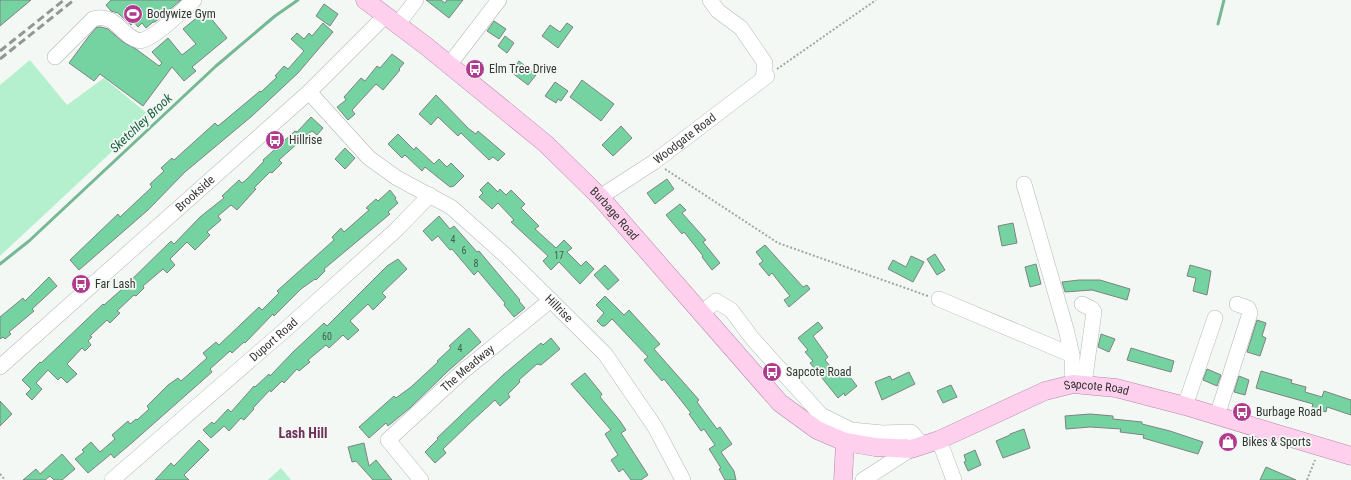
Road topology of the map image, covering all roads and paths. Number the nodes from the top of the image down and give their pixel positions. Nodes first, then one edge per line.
1 (194, 0) edge
2 (365, 0) edge
3 (416, 0) edge
4 (499, 0) edge
5 (710, 0) edge
6 (876, 0) edge
7 (392, 20) junction
8 (55, 57) dead end
9 (449, 65) junction
10 (765, 78) junction
11 (309, 92) junction
12 (654, 162) junction
13 (1024, 184) dead end
14 (430, 195) junction
15 (600, 197) junction
16 (938, 299) joint
17 (551, 300) junction
18 (1082, 304) dead end
19 (1237, 304) dead end
20 (701, 314) junction
21 (1215, 318) dead end
22 (1072, 355) junction
23 (0, 366) edge
24 (1079, 384) junction
25 (1185, 406) junction
26 (1217, 416) junction
27 (846, 442) junction
28 (924, 445) junction
29 (1320, 447) junction
30 (1351, 456) edge
31 (0, 474) edge
32 (5, 480) edge
33 (112, 480) edge
34 (421, 480) edge
35 (683, 480) edge
36 (843, 480) edge
37 (863, 480) edge
38 (954, 480) edge
39 (1307, 480) edge

1 - 8 street
2 - 7 main road, Burbage Road
3 - 7 street
4 - 9 street
5 - 10 street
6 - 10 path
7 - 9 main road, Burbage Road
7 - 11 street, Brookside
9 - 15 main road, Burbage Road
10 - 12 street, Woodgate Road
11 - 14 street, Hillrise
11 - 23 street, Brookside
12 - 15 street, Woodgate Road
12 - 16 path
13 - 22 street
14 - 17 street, Hillrise
14 - 33 street, Duport Road
15 - 20 main road, Burbage Road
16 - 22 street
17 - 34 street, The Meadway
17 - 35 street, Hillrise
18 - 24 street
19 - 26 street
20 - 27 main road, Burbage Road
20 - 28 street
21 - 25 street
22 - 24 street
24 - 25 main road, Sapcote Road
24 - 28 main road, Sapcote Road
25 - 26 main road, Sapcote Road
26 - 29 main road, Sapcote Road
27 - 28 main road, Sapcote Road
27 - 36 main road
28 - 37 street
28 - 38 street
29 - 30 main road, Sapcote Road
29 - 39 path
31 - 32 path

